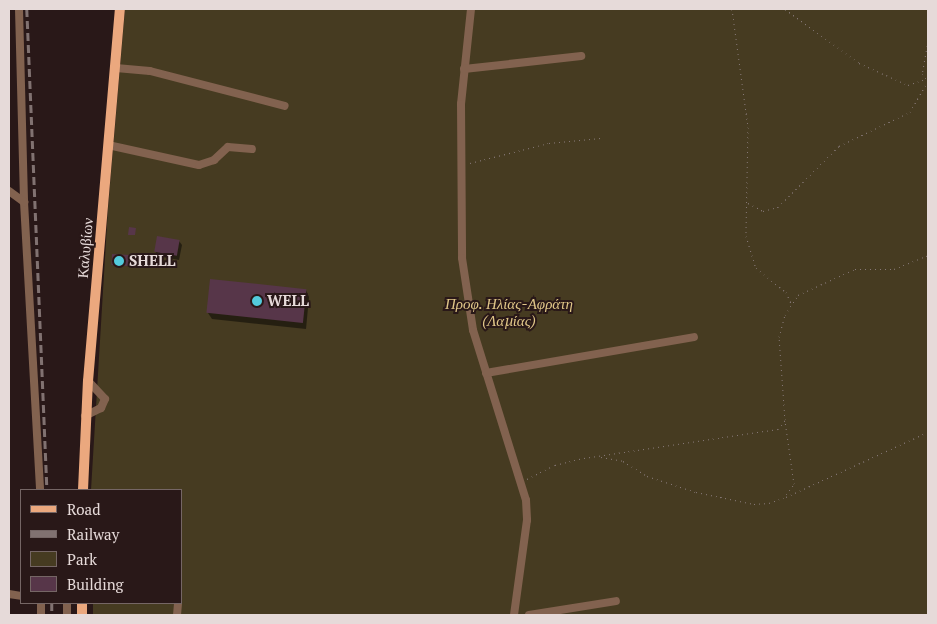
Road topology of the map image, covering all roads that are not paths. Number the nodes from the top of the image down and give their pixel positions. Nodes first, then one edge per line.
1 (18, 9) edge
2 (120, 9) edge
3 (471, 9) edge
4 (581, 56) dead end
5 (116, 68) junction
6 (464, 69) junction
7 (285, 106) dead end
8 (108, 146) junction
9 (252, 149) dead end
10 (9, 191) edge
11 (24, 202) junction
12 (694, 337) dead end
13 (486, 373) junction
14 (88, 381) junction
15 (85, 416) junction
16 (40, 489) edge
17 (83, 489) edge
18 (616, 601) dead end
19 (514, 615) edge
20 (528, 615) edge

1 - 11 street
2 - 5 main road, Καλυβίων
3 - 6 street
4 - 6 street
5 - 7 street
5 - 8 main road, Καλυβίων
6 - 13 street
8 - 9 street
8 - 14 main road, Καλυβίων
10 - 11 street
11 - 16 street
12 - 13 street
13 - 19 street
14 - 15 main road, Καλυβίων
14 - 15 street
15 - 17 main road, Καλυβίων
18 - 20 street

